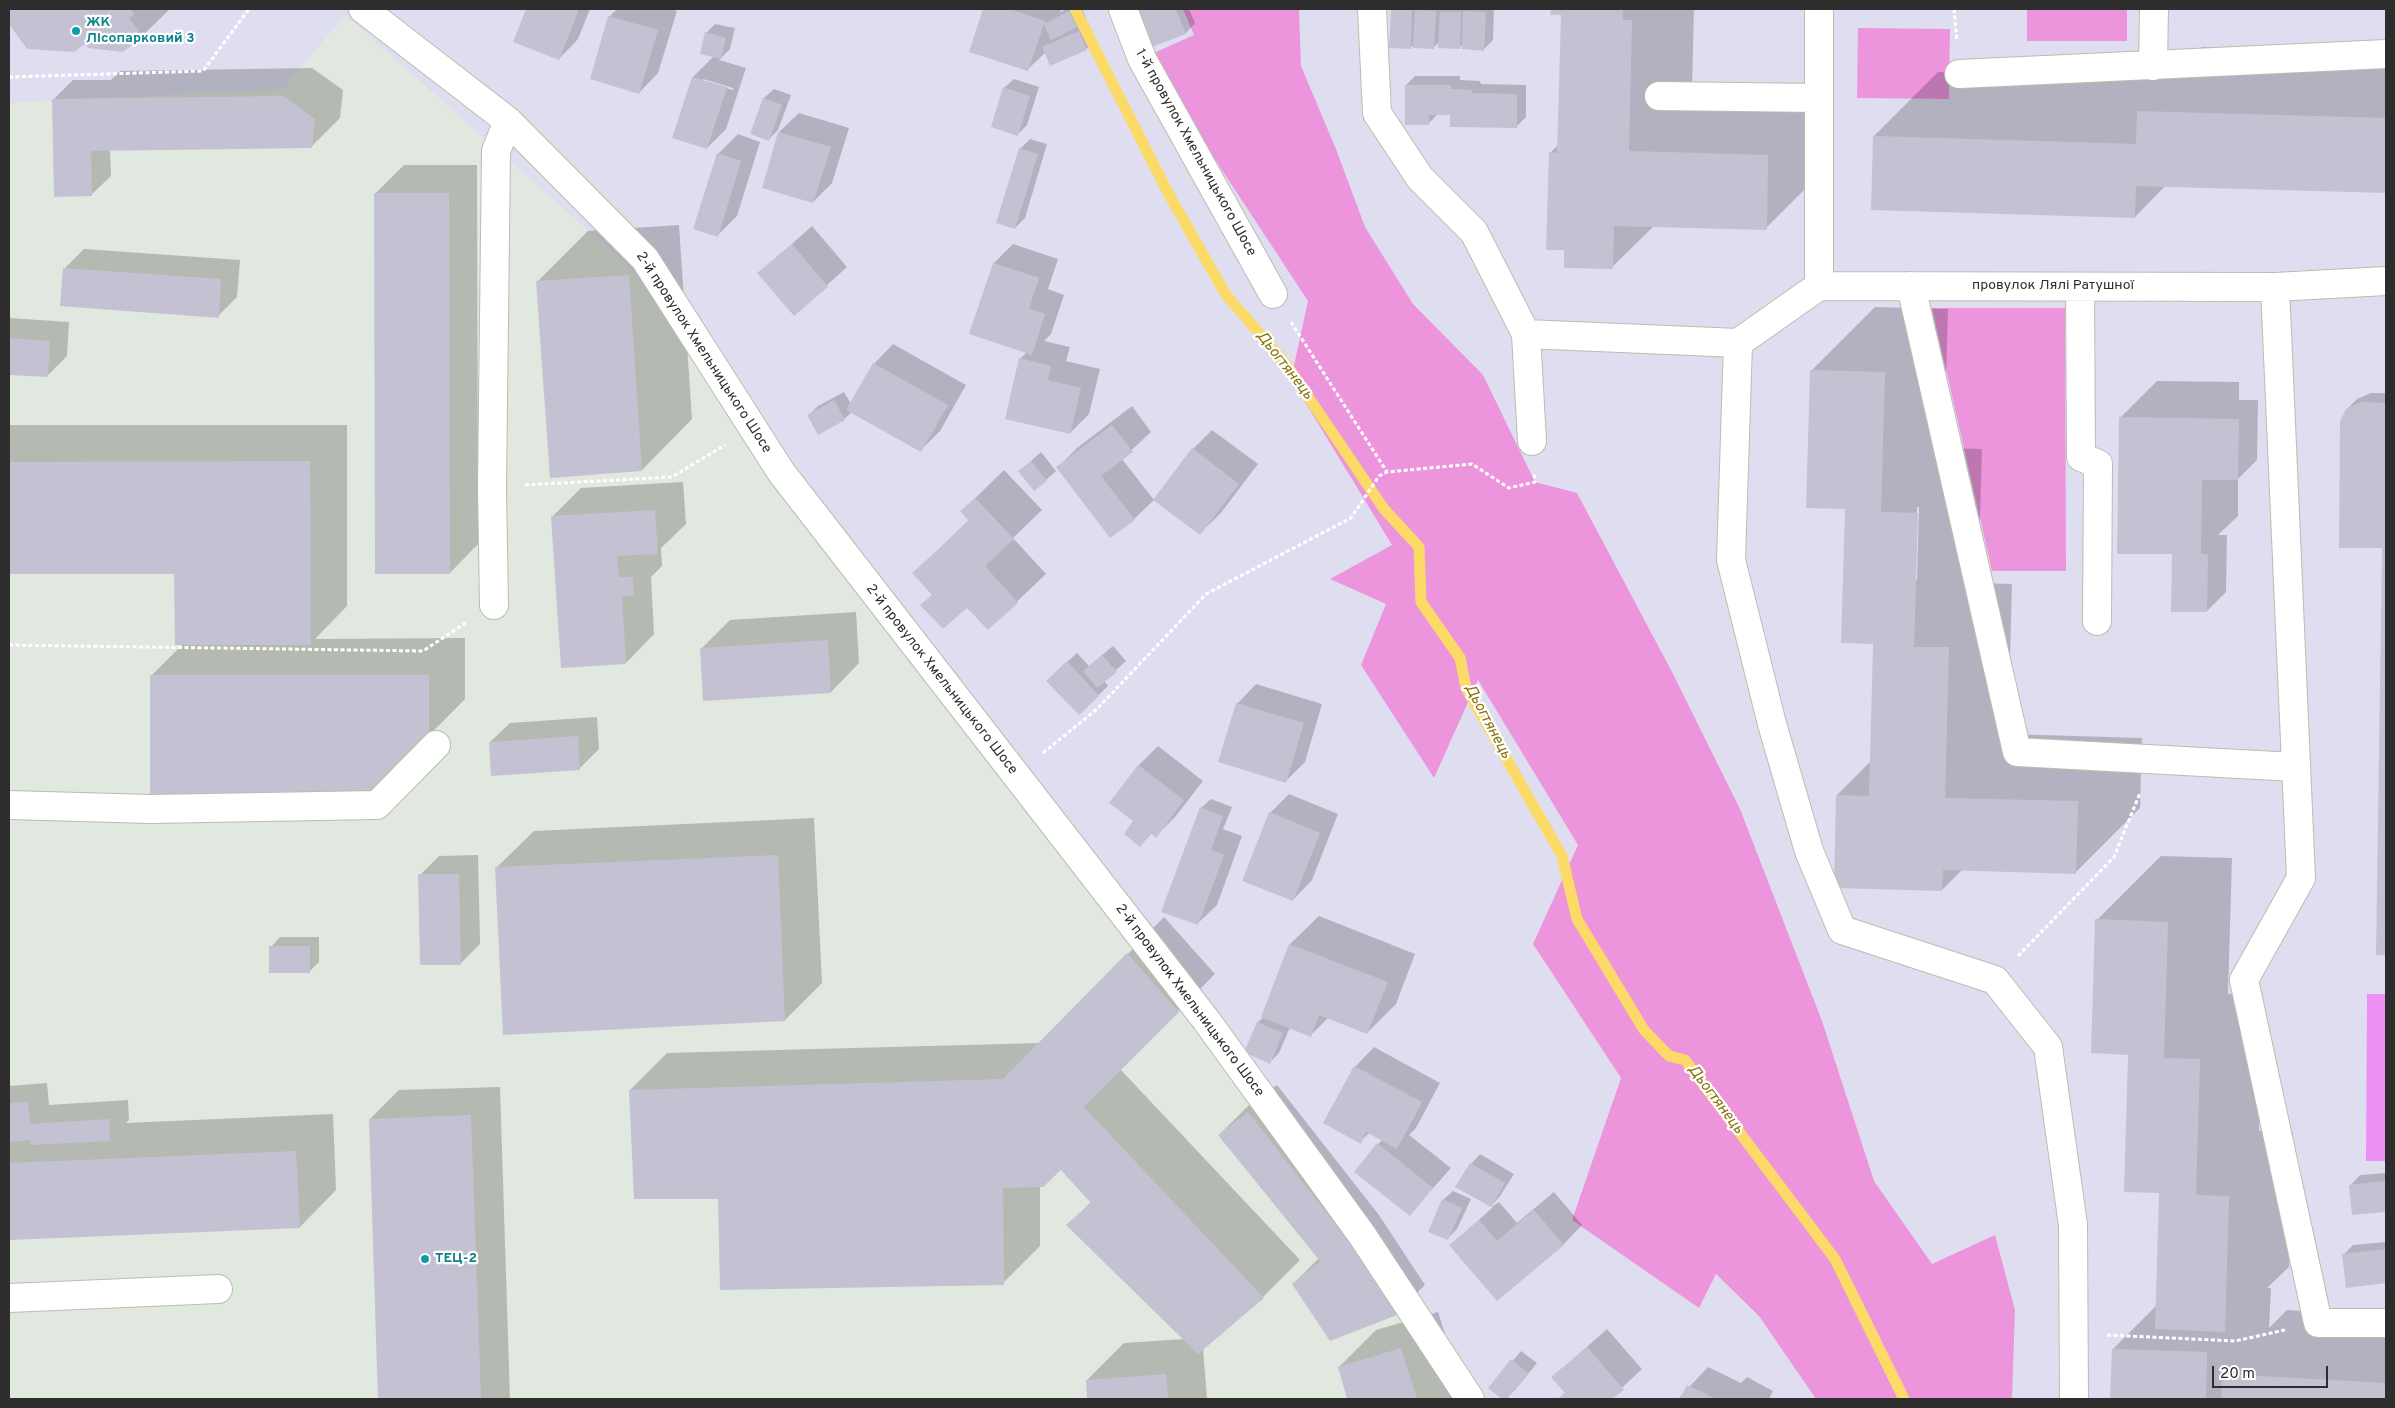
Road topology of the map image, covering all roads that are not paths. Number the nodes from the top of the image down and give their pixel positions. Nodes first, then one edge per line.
1 (363, 9) edge
2 (1122, 9) edge
3 (1372, 9) edge
4 (1819, 9) edge
5 (2154, 9) edge
6 (2386, 54) edge
7 (2154, 66) junction
8 (1959, 74) dead end
9 (1659, 96) dead end
10 (1818, 98) junction
11 (508, 121) junction
12 (2386, 281) edge
13 (1819, 286) junction
14 (1911, 286) junction
15 (2080, 287) junction
16 (2275, 287) junction
17 (1273, 294) road end
18 (1526, 334) junction
19 (1738, 344) junction
20 (1532, 441) road end
21 (494, 605) road end
22 (2097, 621) dead end
23 (436, 745) dead end
24 (2295, 767) junction
25 (9, 805) edge
26 (218, 1289) dead end
27 (9, 1298) edge
28 (2386, 1323) edge
29 (1470, 1399) edge
30 (2074, 1399) edge

1 - 11 street, 2-й провулок Хмельницького Шосе
2 - 17 street, 1-й провулок Хмельницького Шосе
3 - 18 street
4 - 10 street
5 - 7 street
6 - 7 street
7 - 8 street
9 - 10 street
10 - 13 street
11 - 21 street
11 - 29 street, 2-й провулок Хмельницького Шосе
12 - 16 street, провулок Лялі Ратушної
13 - 14 street, провулок Лялі Ратушної
13 - 19 street
14 - 15 street, провулок Лялі Ратушної
14 - 24 street
15 - 16 street, провулок Лялі Ратушної
15 - 22 street
16 - 24 street
18 - 19 street
18 - 20 street
19 - 30 street
23 - 25 street
24 - 28 street
26 - 27 street

